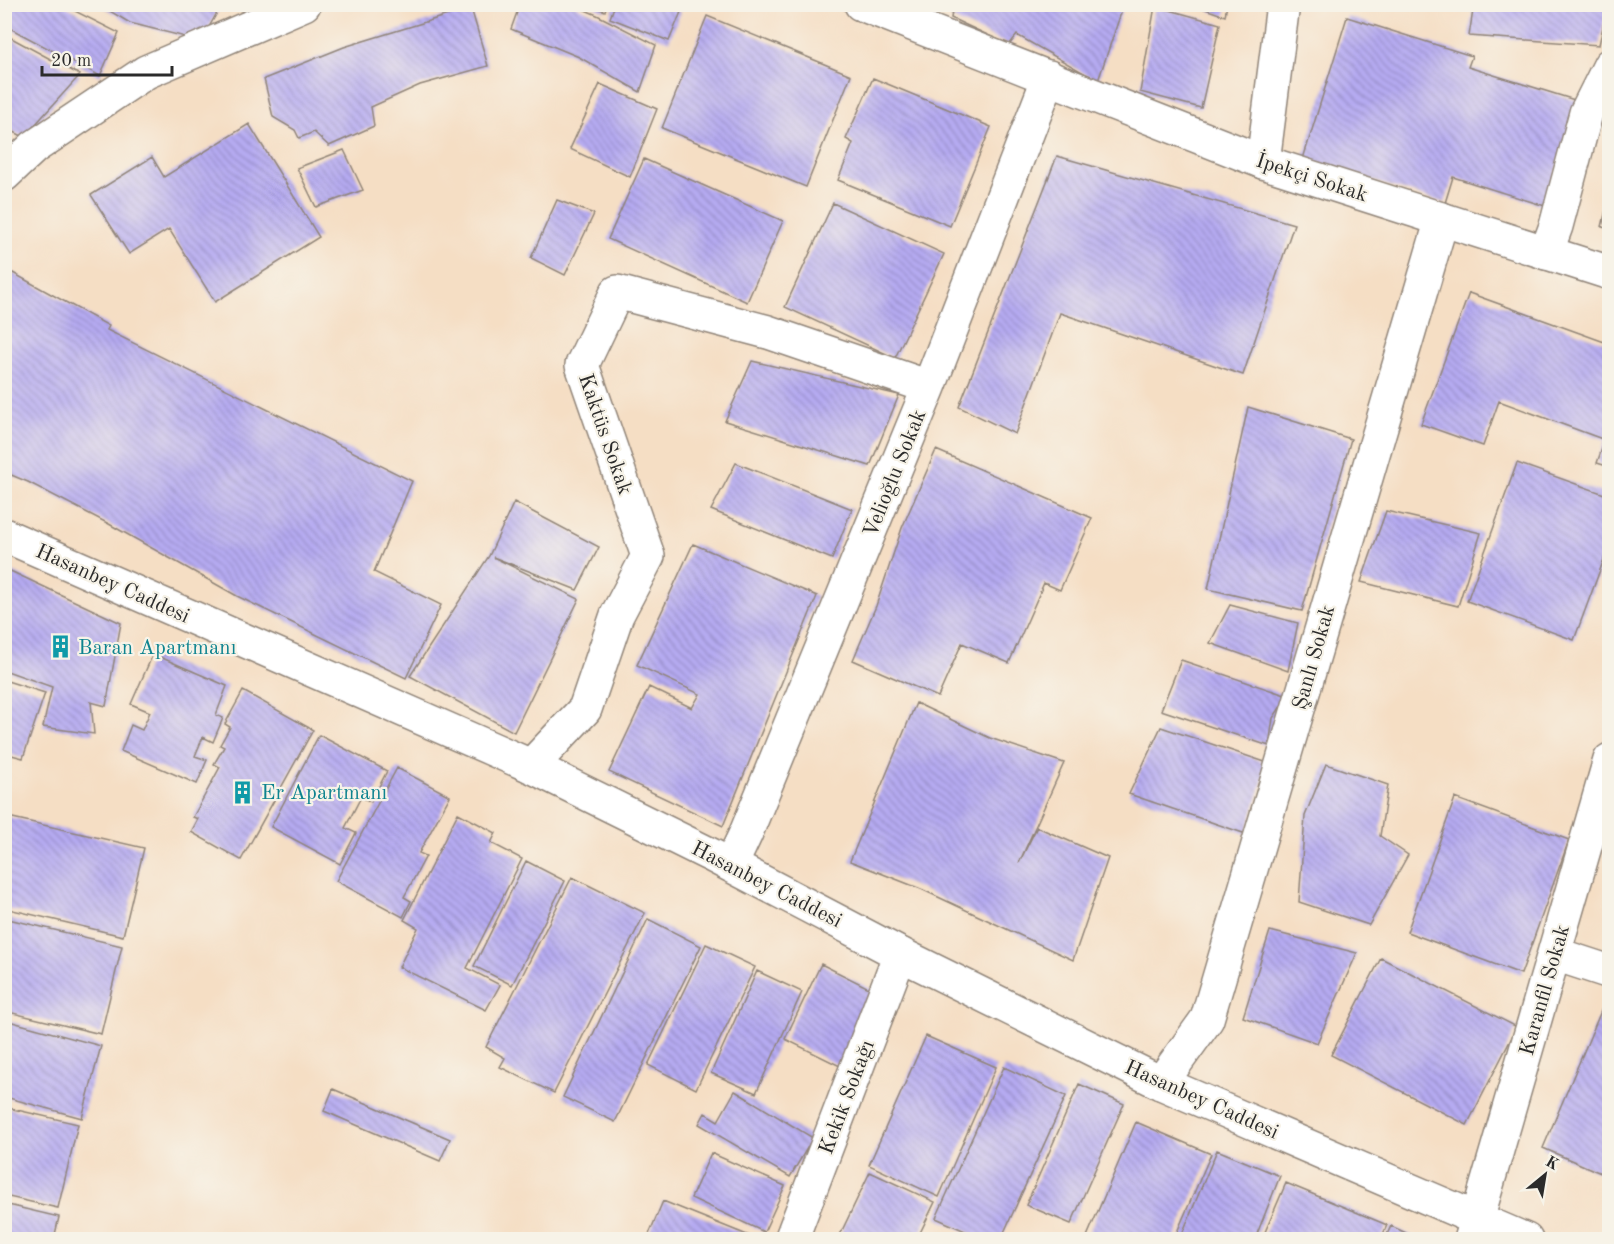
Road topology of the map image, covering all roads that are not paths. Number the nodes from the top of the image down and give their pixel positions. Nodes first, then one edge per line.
1 (304, 4) edge
2 (861, 4) edge
3 (1283, 4) edge
4 (1610, 65) edge
5 (1035, 71) junction
6 (1263, 162) junction
7 (4, 175) edge
8 (1442, 219) junction
9 (1546, 253) junction
10 (1610, 273) edge
11 (929, 387) junction
12 (4, 535) edge
13 (1610, 760) edge
14 (531, 766) junction
15 (731, 865) junction
16 (900, 954) junction
17 (1555, 954) junction
18 (1610, 972) edge
19 (1161, 1083) junction
20 (1474, 1229) edge
21 (791, 1239) edge
22 (1526, 1239) edge

1 - 7 street
2 - 5 street, İpekçi Sokak
3 - 6 street
4 - 9 street
5 - 6 street, İpekçi Sokak
5 - 11 street, Velioğlu Sokak
6 - 8 street, İpekçi Sokak
8 - 9 street, İpekçi Sokak
8 - 19 street, Şanlı Sokak
9 - 10 street, İpekçi Sokak
11 - 14 street, Kaktüs Sokak
11 - 15 street, Velioğlu Sokak
12 - 14 street, Hasanbey Caddesi
13 - 17 street, Karanfil Sokak
14 - 15 street, Hasanbey Caddesi
15 - 16 street, Hasanbey Caddesi
16 - 19 street, Hasanbey Caddesi
16 - 21 street, Kekik Sokağı
17 - 18 street
17 - 20 street, Karanfil Sokak
19 - 20 street, Hasanbey Caddesi
20 - 22 street, Hasanbey Caddesi

